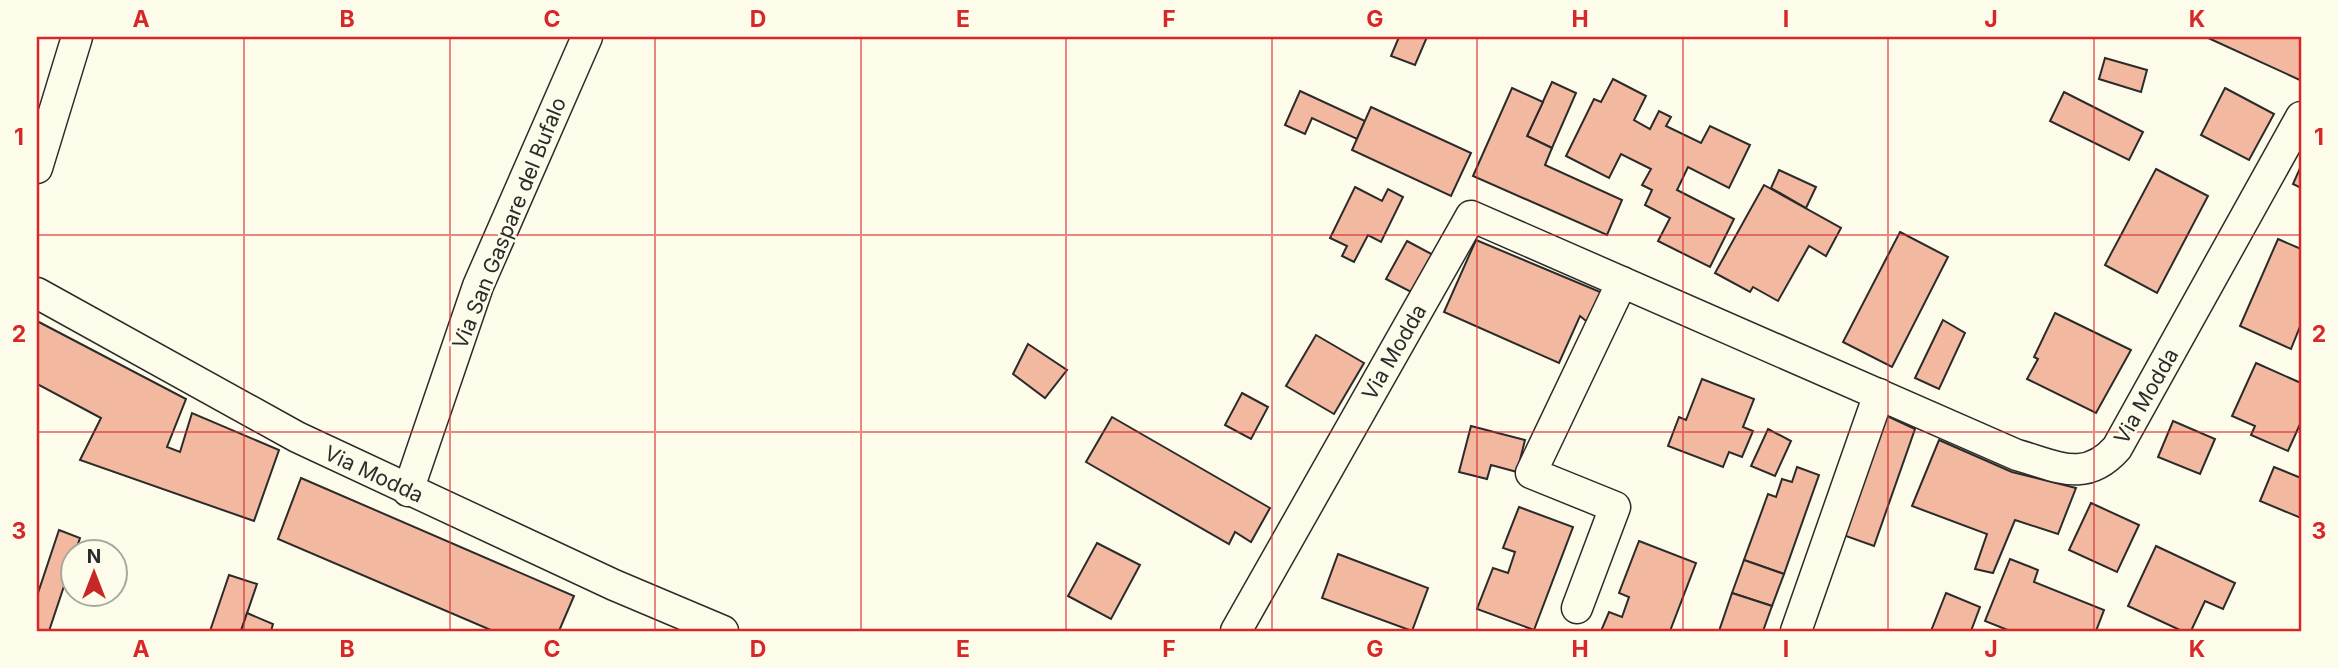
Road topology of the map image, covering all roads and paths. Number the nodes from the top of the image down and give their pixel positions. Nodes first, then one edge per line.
1 (77, 37) edge
2 (587, 37) edge
3 (2301, 117) edge
4 (37, 168) edge
5 (1622, 282) junction
6 (37, 293) edge
7 (1879, 394) junction
8 (408, 491) junction
9 (1577, 608) dead end
10 (723, 631) edge
11 (1236, 631) edge
12 (1796, 631) edge

1 - 4 street
2 - 8 street, Via San Gaspare del Bufalo
3 - 7 street, Via Modda
5 - 7 street, Via Modda
5 - 9 street
5 - 11 street, Via Modda
6 - 8 street, Via Modda
7 - 12 street
8 - 10 street, Via Modda

